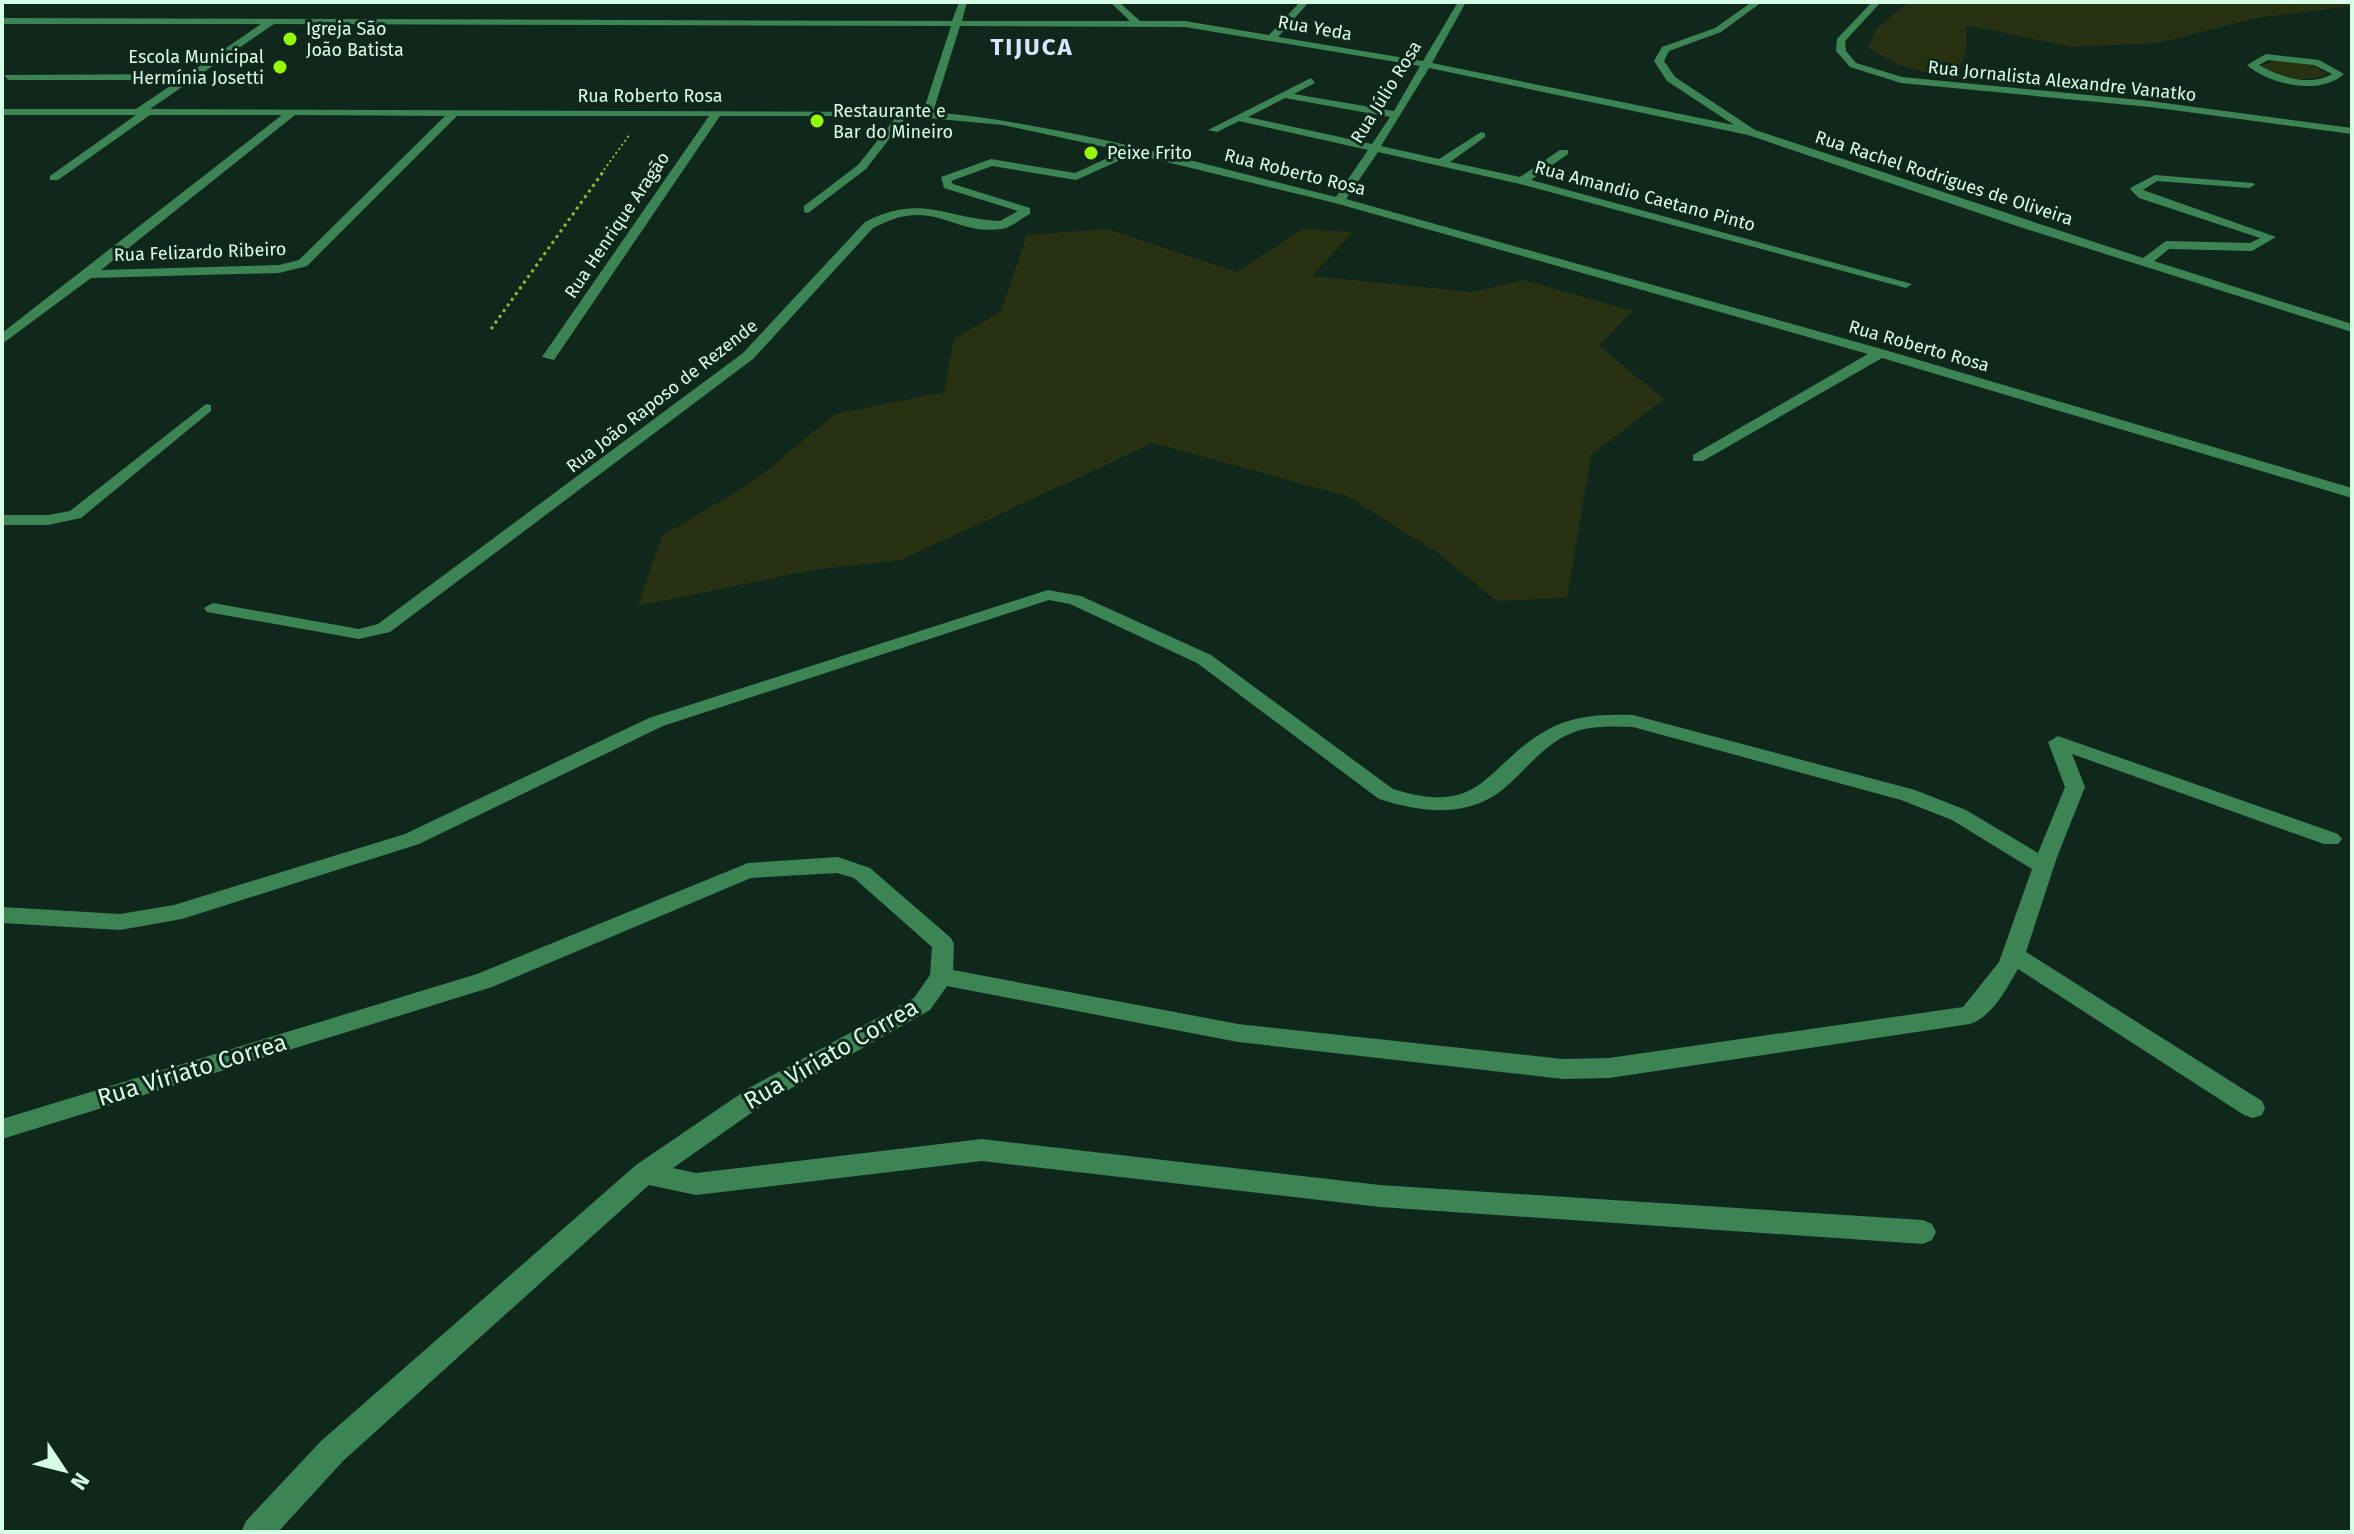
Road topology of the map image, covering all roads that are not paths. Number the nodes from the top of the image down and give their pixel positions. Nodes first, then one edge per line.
1 (963, 2) edge
2 (1114, 2) edge
3 (1305, 2) edge
4 (1462, 2) edge
5 (1758, 2) edge
6 (1877, 2) edge
7 (2, 21) edge
8 (16, 21) junction
9 (271, 22) junction
10 (955, 22) junction
11 (1137, 23) junction
12 (2, 28) edge
13 (1272, 37) junction
14 (1425, 64) junction
15 (2352, 64) edge
16 (2326, 66) junction
17 (8, 77) dead end
18 (192, 77) junction
19 (1311, 81) dead end
20 (1285, 95) junction
21 (2, 112) edge
22 (144, 112) junction
23 (292, 113) junction
24 (454, 113) junction
25 (904, 113) junction
26 (716, 114) junction
27 (927, 114) junction
28 (1397, 115) junction
29 (1240, 118) junction
30 (1213, 130) dead end
31 (2352, 131) edge
32 (1751, 132) junction
33 (1481, 135) dead end
34 (1374, 147) junction
35 (1133, 150) junction
36 (1564, 152) dead end
37 (1442, 162) junction
38 (54, 178) dead end
39 (1522, 181) junction
40 (2249, 185) dead end
41 (1339, 201) junction
42 (808, 209) dead end
43 (2145, 262) junction
44 (88, 274) junction
45 (1906, 284) dead end
46 (2352, 328) edge
47 (2, 340) edge
48 (1880, 353) junction
49 (549, 357) dead end
50 (206, 408) dead end
51 (1698, 458) dead end
52 (2352, 493) edge
53 (2, 520) edge
54 (213, 608) dead end
55 (2331, 839) dead end
56 (2043, 866) junction
57 (2, 915) edge
58 (2016, 956) junction
59 (941, 976) junction
60 (2253, 1108) dead end
61 (2, 1129) edge
62 (645, 1173) junction
63 (1923, 1232) dead end
64 (257, 1532) edge

1 - 10 street
2 - 11 street
3 - 13 street
4 - 14 street, Rua Júlio Rosa
5 - 32 street, Rua Rachel Rodrigues de Oliveira
6 - 31 street, Rua Jornalista Alexandre Vanatko
7 - 8 street, Rua Yeda
8 - 9 street, Rua Yeda
8 - 12 street
9 - 10 street, Rua Yeda
9 - 18 street
10 - 11 street, Rua Yeda
10 - 27 street
11 - 13 street, Rua Yeda
13 - 14 street, Rua Yeda
14 - 28 street, Rua Júlio Rosa
14 - 32 street, Rua Yeda
15 - 16 street
16 - 16 street
17 - 18 street
18 - 22 street
19 - 20 street
20 - 28 street
20 - 29 street
21 - 22 street, Rua Roberto Rosa
22 - 23 street, Rua Roberto Rosa
22 - 38 street
23 - 24 street, Rua Roberto Rosa
23 - 44 street
24 - 26 street, Rua Roberto Rosa
24 - 44 street, Rua Felizardo Ribeiro
25 - 26 street, Rua Roberto Rosa
25 - 27 street, Rua Roberto Rosa
25 - 42 street
26 - 49 street, Rua Henrique Aragão
27 - 35 street, Rua Roberto Rosa
28 - 34 street, Rua Júlio Rosa
29 - 30 street
29 - 34 street, Rua Amandio Caetano Pinto
32 - 43 street, Rua Rachel Rodrigues de Oliveira
33 - 37 street
34 - 37 street, Rua Amandio Caetano Pinto
34 - 41 street, Rua Júlio Rosa
35 - 41 street, Rua Roberto Rosa
35 - 54 street, Rua João Raposo de Rezende
36 - 39 street
37 - 39 street, Rua Amandio Caetano Pinto
39 - 45 street, Rua Amandio Caetano Pinto
40 - 43 street
41 - 48 street, Rua Roberto Rosa
43 - 46 street, Rua Rachel Rodrigues de Oliveira
44 - 47 street, Rua Felizardo Ribeiro
48 - 51 street
48 - 52 street, Rua Roberto Rosa
50 - 53 street
55 - 56 street
56 - 57 street
56 - 58 street
58 - 59 street
58 - 60 street
59 - 61 street, Rua Viriato Correa
59 - 62 street, Rua Viriato Correa
62 - 63 street
62 - 64 street, Rua Viriato Correa

